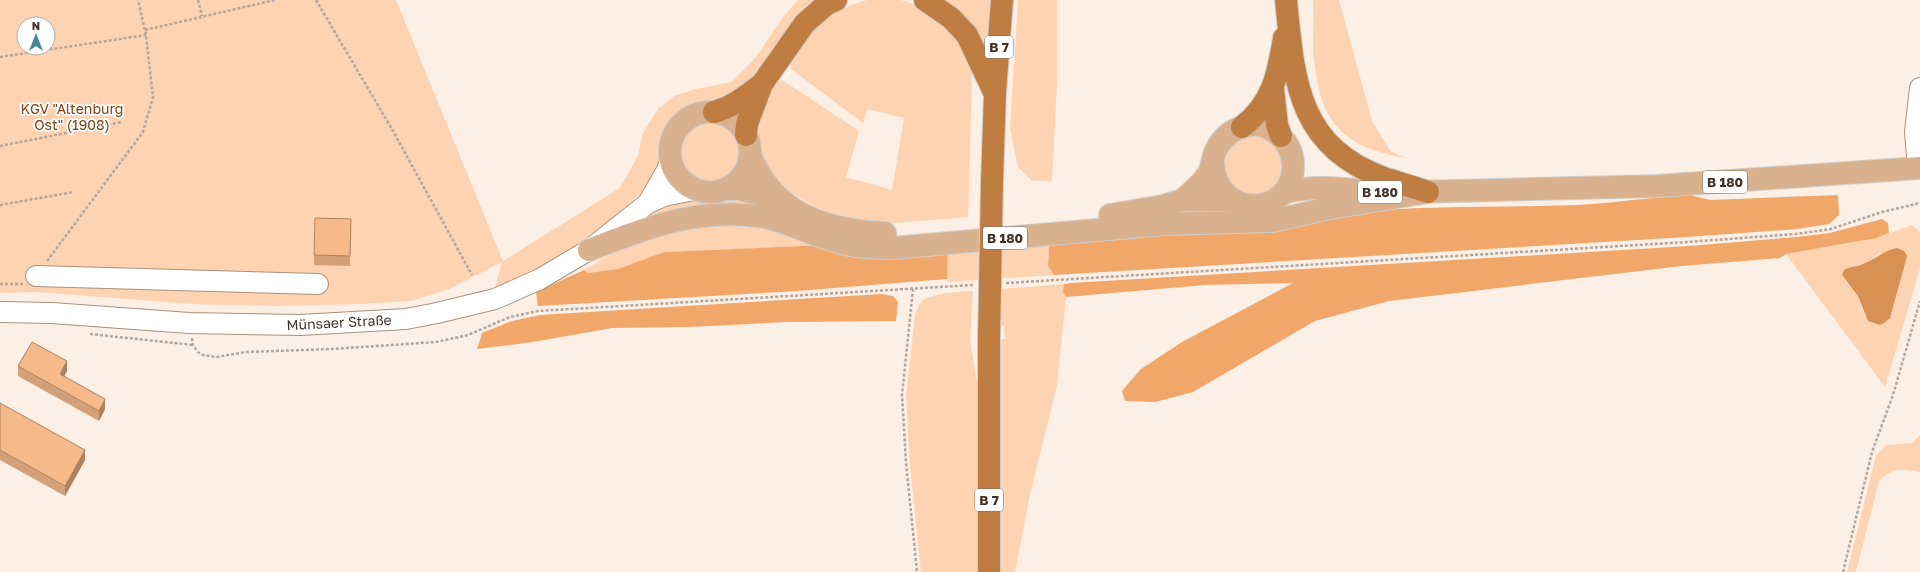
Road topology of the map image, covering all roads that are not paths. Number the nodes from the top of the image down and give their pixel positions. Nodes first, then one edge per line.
1 (836, 0) edge
2 (925, 0) edge
3 (1002, 0) edge
4 (1287, 9) edge
5 (762, 84) junction
6 (1273, 88) junction
7 (1920, 88) edge
8 (995, 93) junction
9 (714, 112) junction
10 (1242, 126) junction
11 (1281, 136) junction
12 (748, 145) junction
13 (1293, 159) junction
14 (670, 161) junction
15 (1213, 162) junction
16 (1919, 168) edge
17 (1333, 188) junction
18 (727, 189) junction
19 (694, 190) junction
20 (1428, 192) junction
21 (1283, 193) junction
22 (780, 200) junction
23 (1183, 200) junction
24 (1231, 200) junction
25 (648, 203) junction
26 (589, 250) junction
27 (34, 279) road end
28 (318, 284) dead end
29 (0, 312) edge
30 (989, 572) edge

1 - 5 highway
2 - 8 highway
3 - 8 highway, B 7
4 - 6 highway
4 - 20 highway
5 - 9 highway
5 - 12 highway
6 - 10 highway
6 - 11 highway
7 - 16 street
8 - 30 highway, B 7, bridge
9 - 12 main road
9 - 14 main road
10 - 11 main road
10 - 15 main road
11 - 13 main road
12 - 18 main road
12 - 22 main road, B 180
13 - 17 main road, B 180
13 - 21 main road
14 - 19 main road
14 - 25 street, Münsaer Straße
15 - 23 main road, B 180
15 - 24 main road
16 - 20 main road, B 180
17 - 20 main road, B 180
17 - 21 main road, B 180
18 - 19 main road
18 - 22 main road, B 180
19 - 25 street, Münsaer Straße
20 - 26 main road, B 180
21 - 24 main road
22 - 23 main road, B 180
23 - 24 main road, B 180
25 - 26 street, Münsaer Straße
26 - 29 street, Münsaer Straße
27 - 28 street

